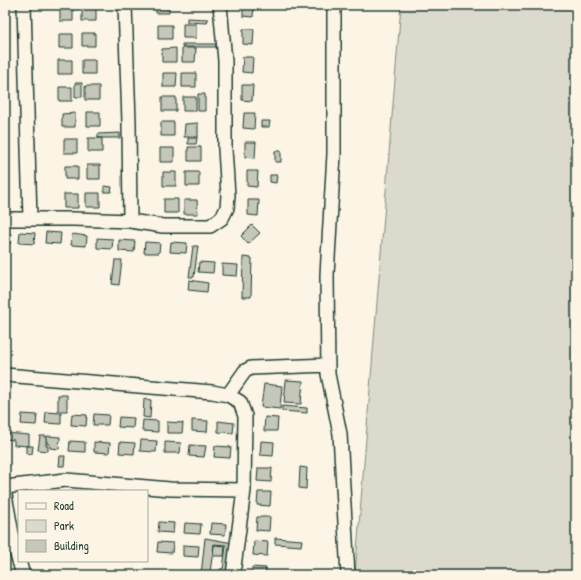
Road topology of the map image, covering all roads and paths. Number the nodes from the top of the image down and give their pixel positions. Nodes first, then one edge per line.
1 (24, 5) edge
2 (125, 5) edge
3 (220, 5) edge
4 (334, 5) edge
5 (5, 219) edge
6 (30, 219) junction
7 (130, 221) junction
8 (328, 365) junction
9 (5, 375) edge
10 (228, 395) junction
11 (5, 487) edge
12 (244, 490) junction
13 (5, 495) edge
14 (9, 545) edge
15 (18, 560) edge
16 (234, 575) edge
17 (348, 575) edge

1 - 6 street
2 - 7 street
3 - 7 street
4 - 8 street
5 - 6 street
6 - 7 street
8 - 10 street
8 - 17 street
9 - 10 street
10 - 12 street
11 - 12 street
12 - 16 street
13 - 14 street
14 - 15 street

